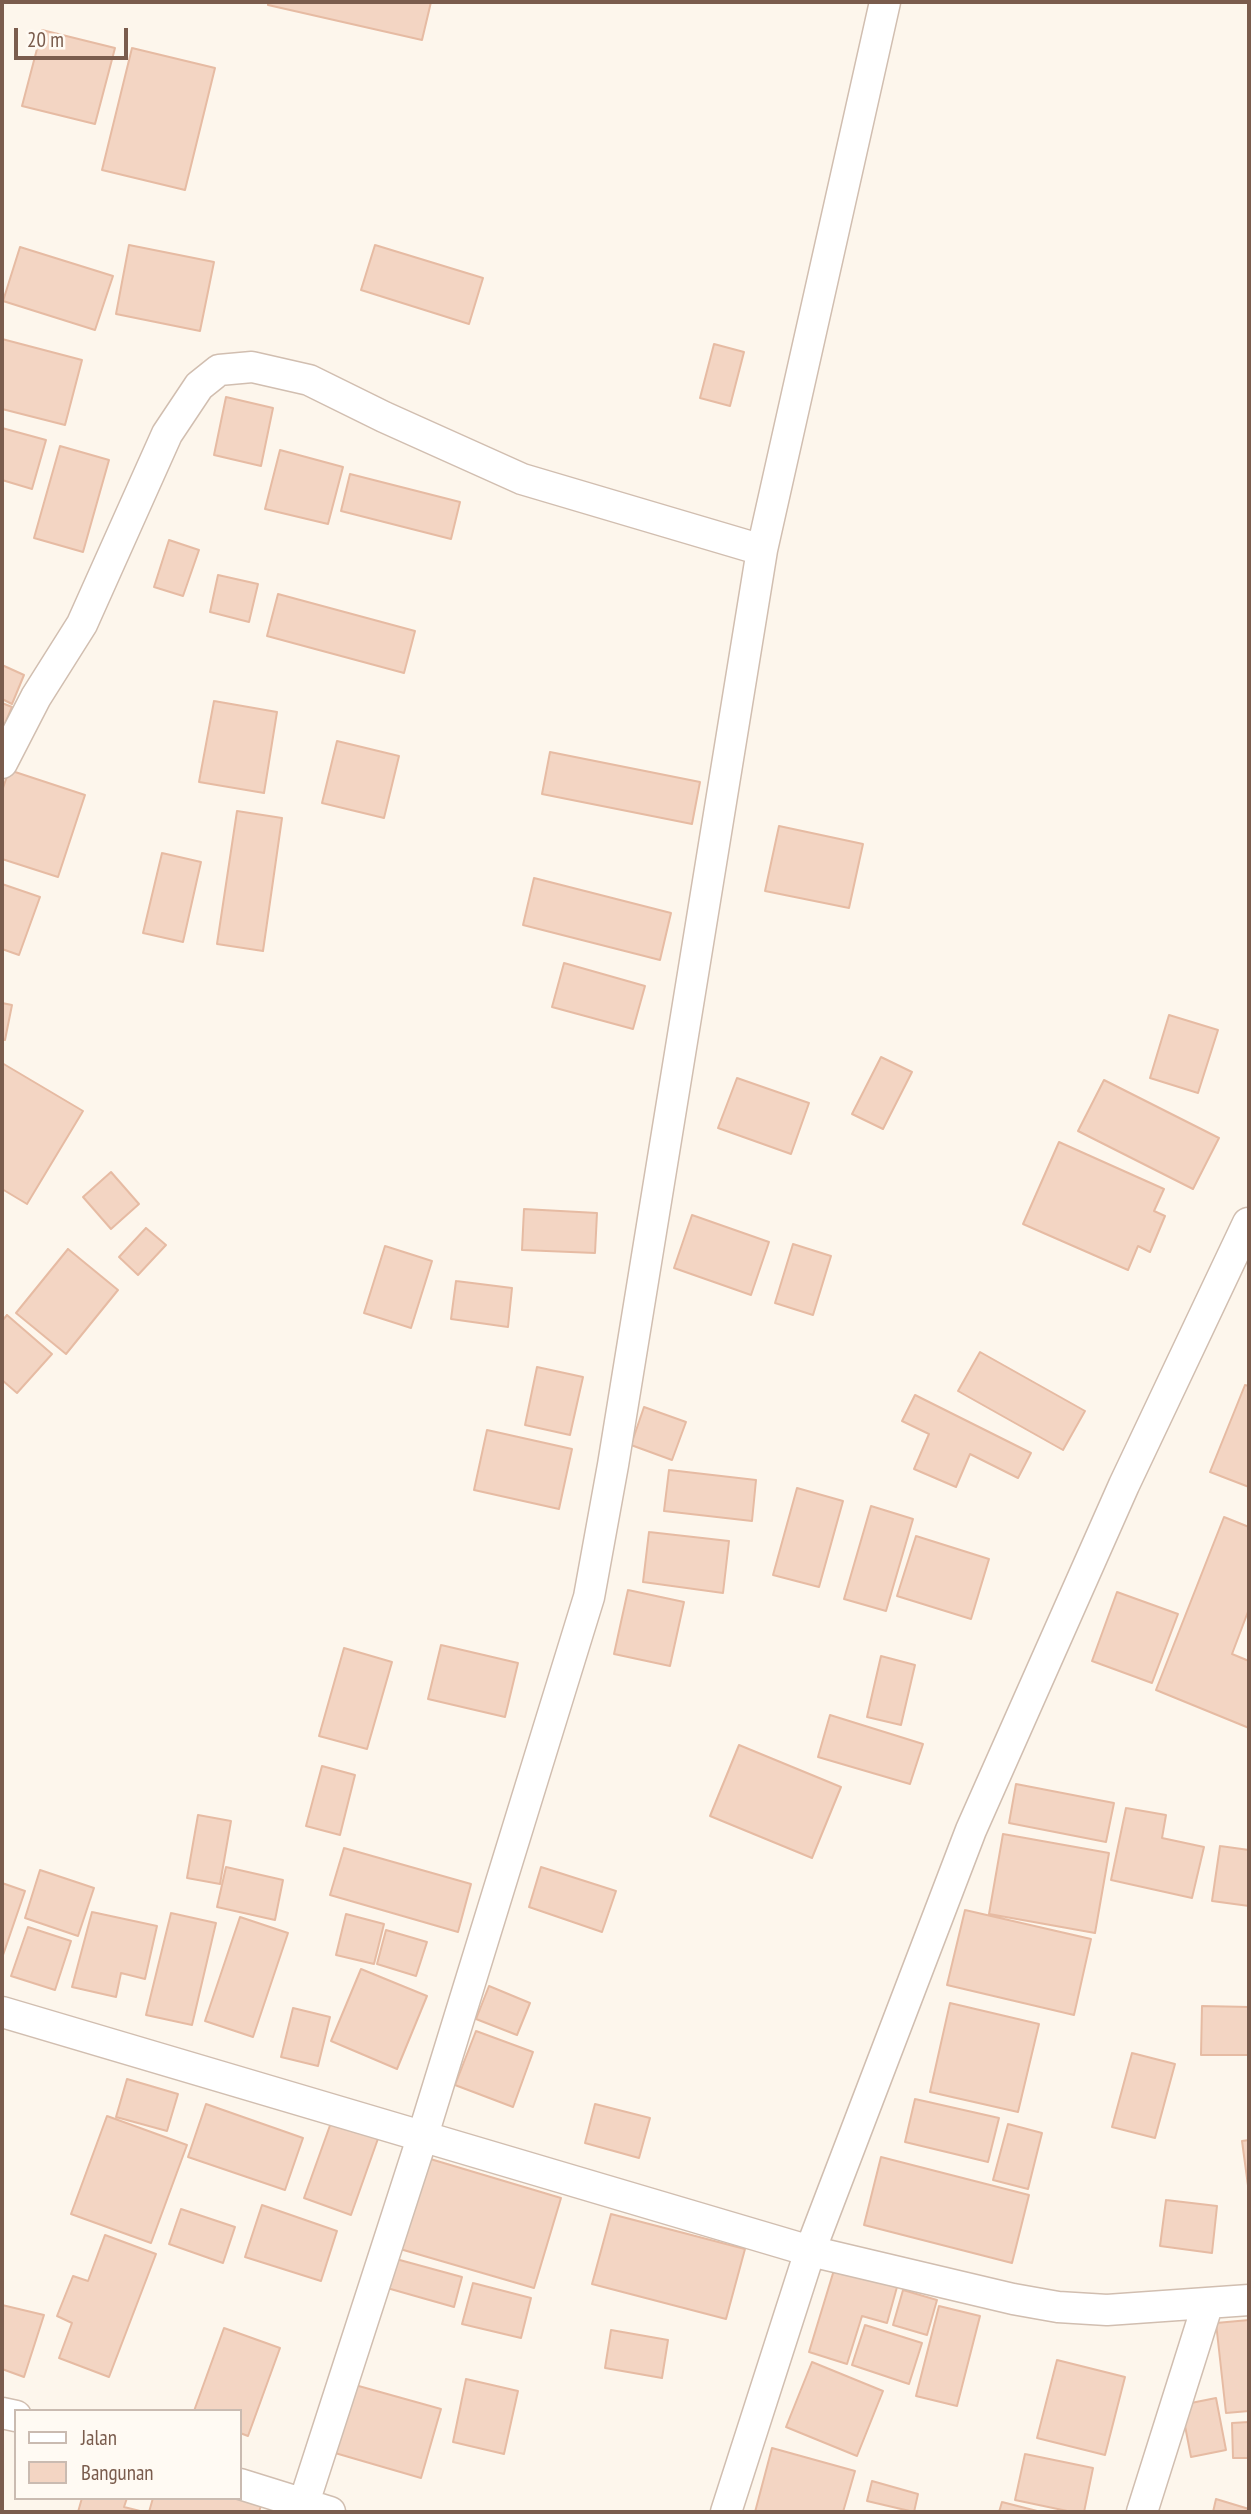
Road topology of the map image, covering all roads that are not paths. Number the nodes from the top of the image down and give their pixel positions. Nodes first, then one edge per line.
1 (885, 2) edge
2 (762, 550) junction
3 (2, 763) edge
4 (1248, 1223) edge
5 (2, 2012) edge
6 (423, 2135) junction
7 (810, 2251) junction
8 (1249, 2300) edge
9 (1208, 2303) junction
10 (242, 2485) edge
11 (312, 2510) edge
12 (726, 2512) edge
13 (1142, 2512) edge

1 - 2 street
2 - 3 street
2 - 6 street
4 - 7 street
5 - 6 street
6 - 7 street
6 - 11 street
7 - 9 street
7 - 12 street
8 - 9 street
9 - 13 street
10 - 11 street

